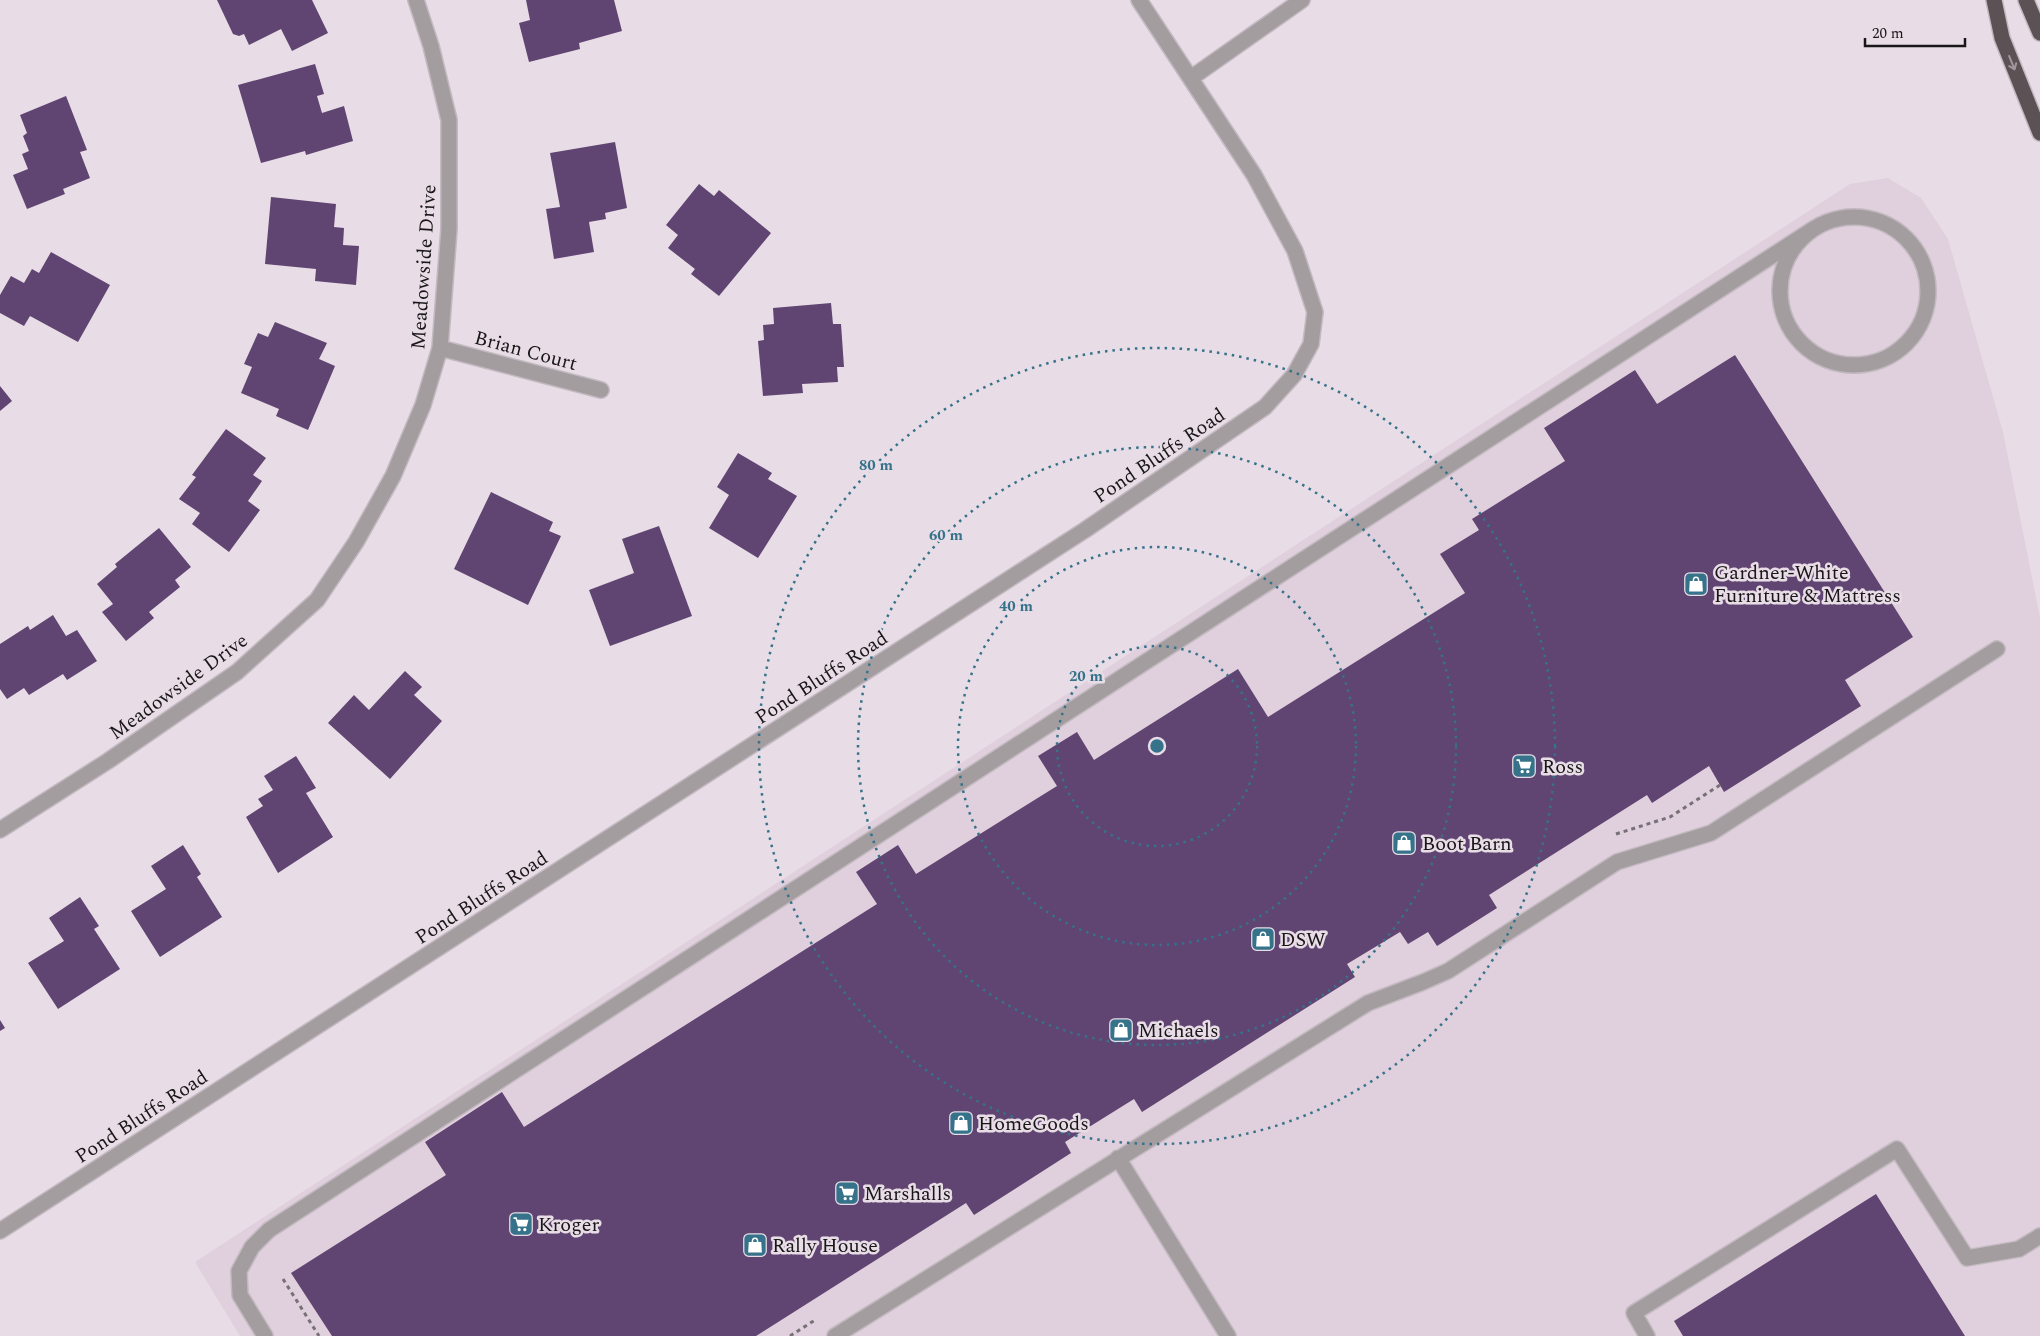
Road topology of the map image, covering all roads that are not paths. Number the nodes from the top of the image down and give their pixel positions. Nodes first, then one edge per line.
1 (416, 0) edge
2 (1139, 0) edge
3 (1302, 0) edge
4 (1994, 0) edge
5 (2026, 0) edge
6 (2040, 33) edge
7 (1191, 78) junction
8 (2040, 133) edge
9 (1815, 228) junction
10 (440, 348) junction
11 (601, 390) dead end
12 (1997, 649) dead end
13 (0, 830) edge
14 (1118, 1158) junction
15 (0, 1231) edge
16 (2040, 1236) edge
17 (266, 1336) edge
18 (835, 1336) edge
19 (1228, 1336) edge
20 (1648, 1336) edge

1 - 10 street, Meadowside Drive
2 - 7 street, Pond Bluffs Road
3 - 7 street
4 -> 8 highway
5 - 6 highway
7 - 15 street, Pond Bluffs Road
9 - 9 street
9 - 17 street
10 - 11 street, Brian Court
10 - 13 street, Meadowside Drive
12 - 14 street
14 - 18 street
14 - 19 street
16 - 20 street

